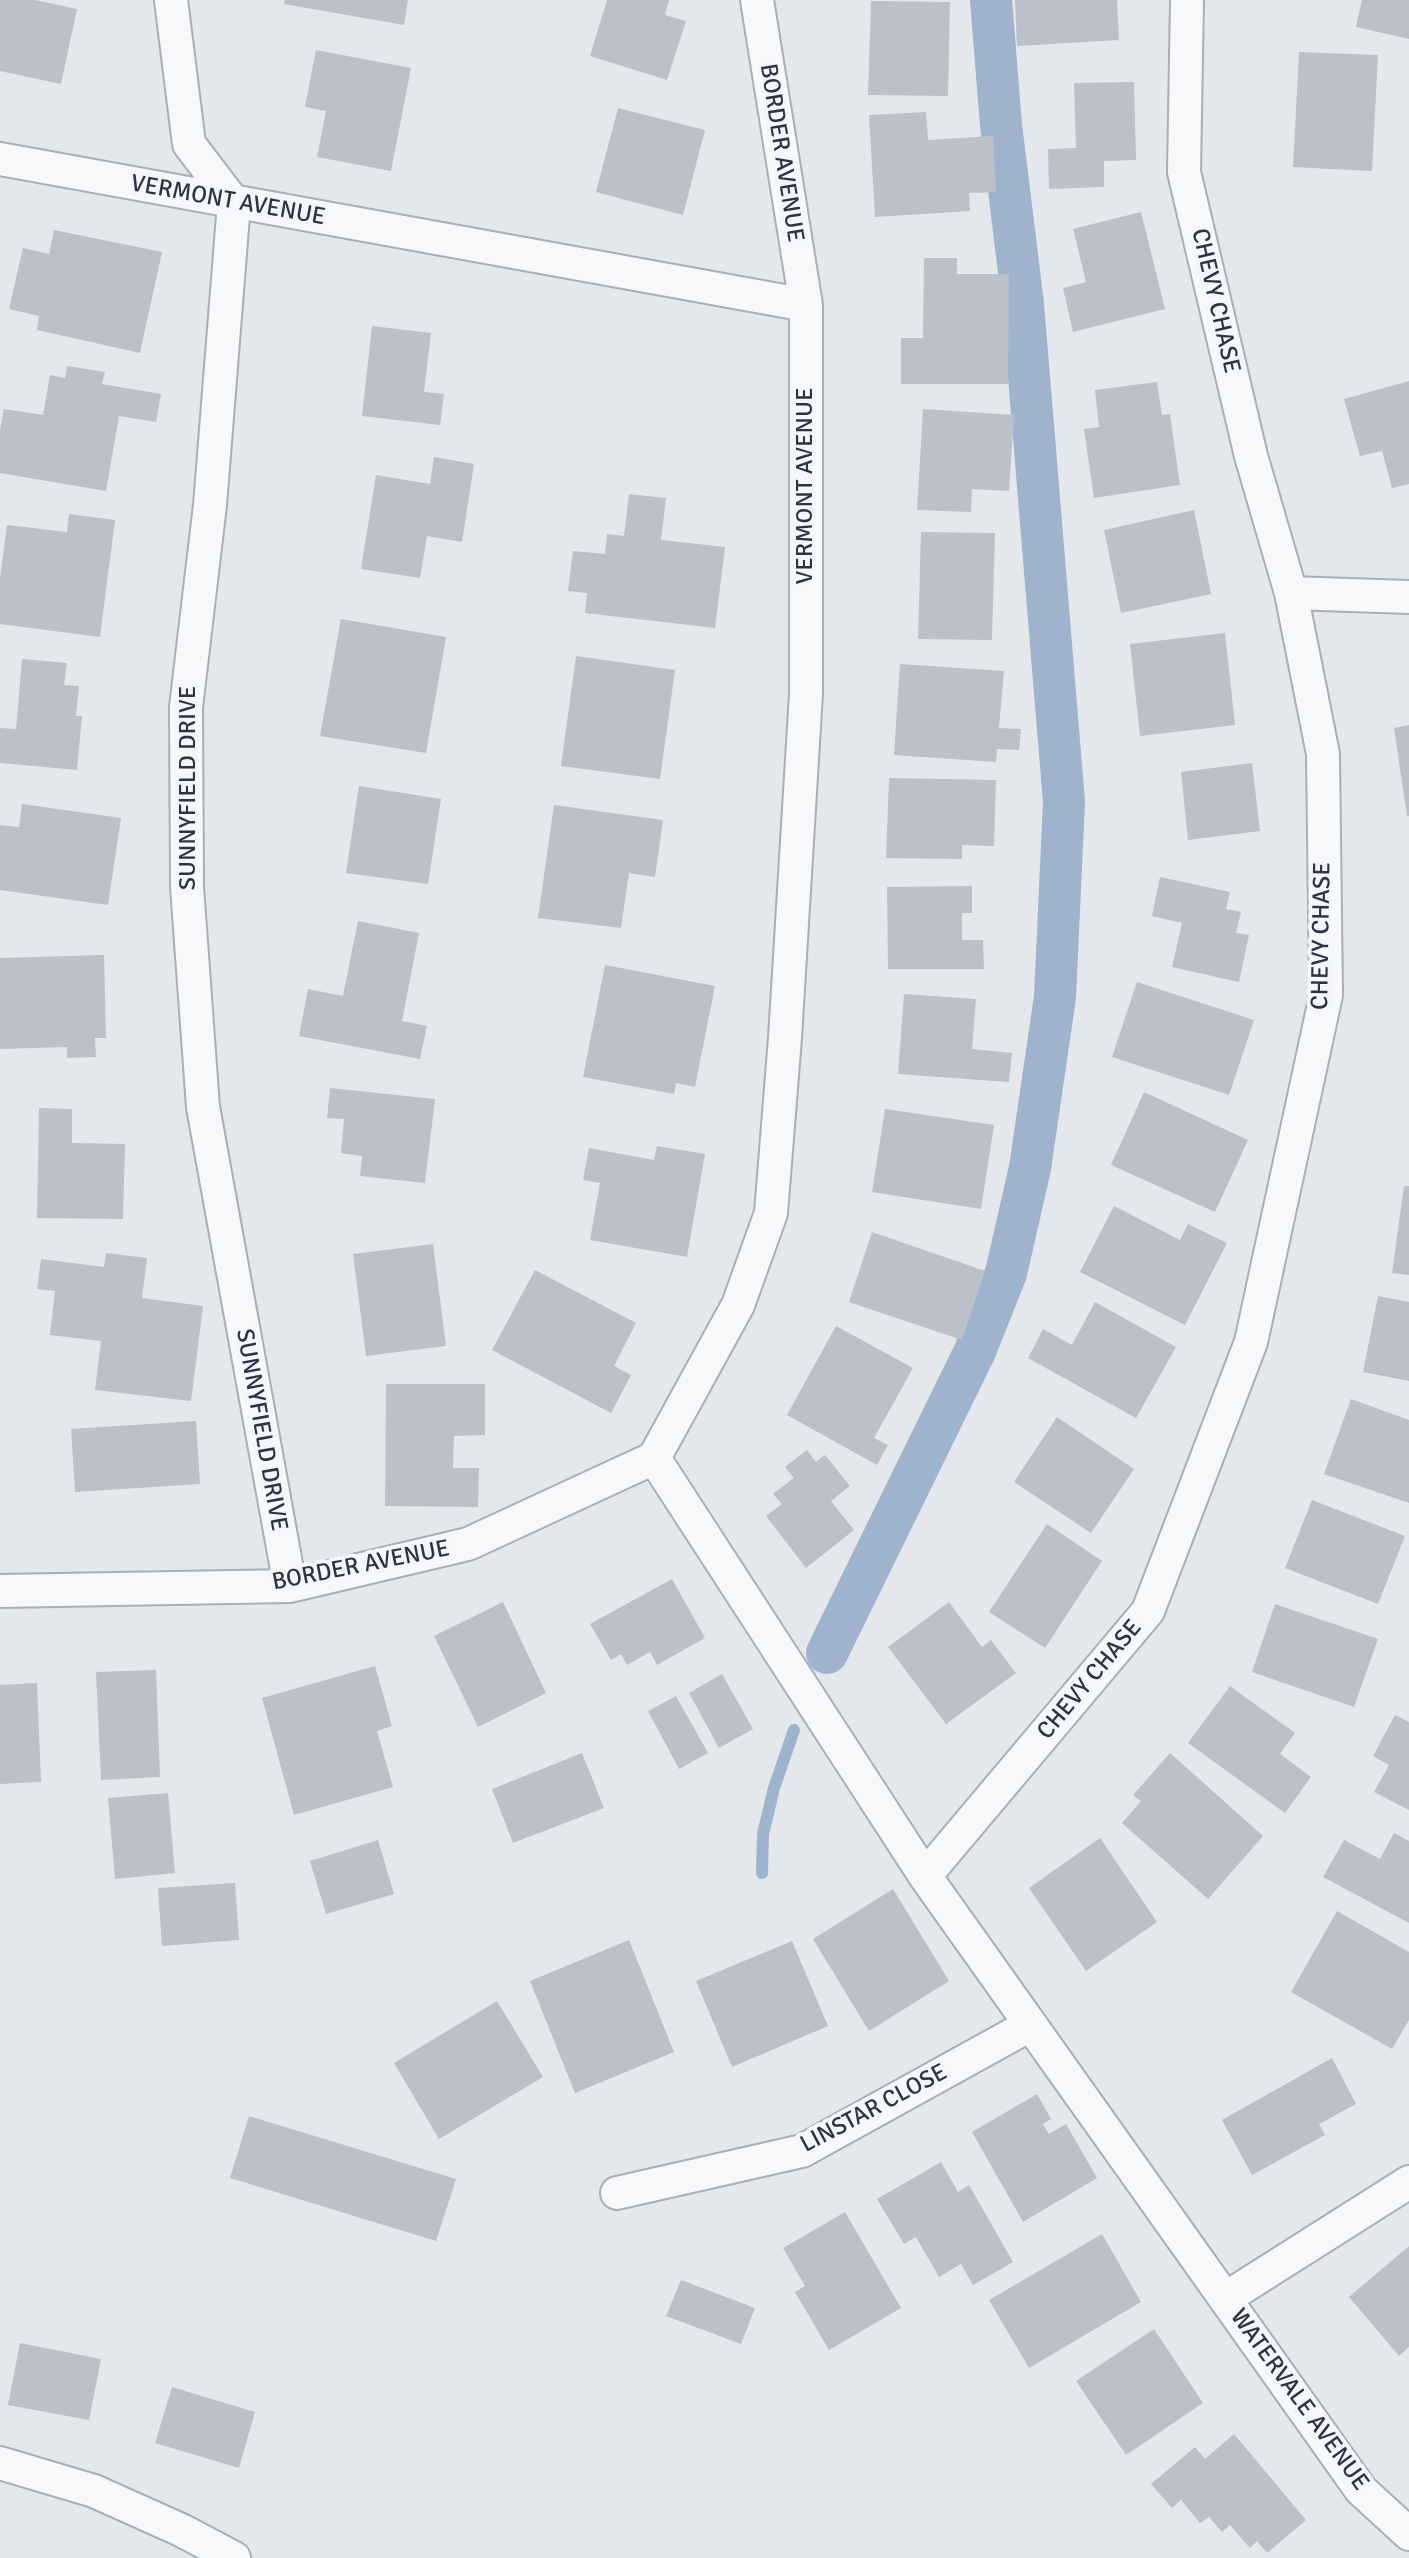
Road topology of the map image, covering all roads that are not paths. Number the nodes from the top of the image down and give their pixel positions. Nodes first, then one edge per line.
1 (171, 0) edge
2 (757, 0) edge
3 (1187, 0) edge
4 (0, 159) edge
5 (234, 203) junction
6 (806, 305) junction
7 (1291, 593) junction
8 (1409, 597) edge
9 (654, 1458) junction
10 (290, 1586) junction
11 (0, 1591) edge
12 (925, 1876) junction
13 (1030, 2025) junction
14 (1409, 2182) edge
15 (617, 2193) dead end
16 (1226, 2298) junction
17 (0, 2463) edge
18 (1409, 2534) edge
19 (234, 2558) edge

1 - 5 street
2 - 6 street, BORDER AVENUE
3 - 7 street, CHEVY CHASE
4 - 5 street, VERMONT AVENUE
5 - 6 street, VERMONT AVENUE
5 - 10 street, SUNNYFIELD DRIVE
6 - 9 street, VERMONT AVENUE
7 - 8 street
7 - 12 street, CHEVY CHASE
9 - 10 street, BORDER AVENUE
9 - 12 street, WATERVALE AVENUE
10 - 11 street, BORDER AVENUE
12 - 13 street, WATERVALE AVENUE
13 - 15 street, LINSTAR CLOSE
13 - 16 street, WATERVALE AVENUE
14 - 16 street
16 - 18 street, WATERVALE AVENUE
17 - 19 street

